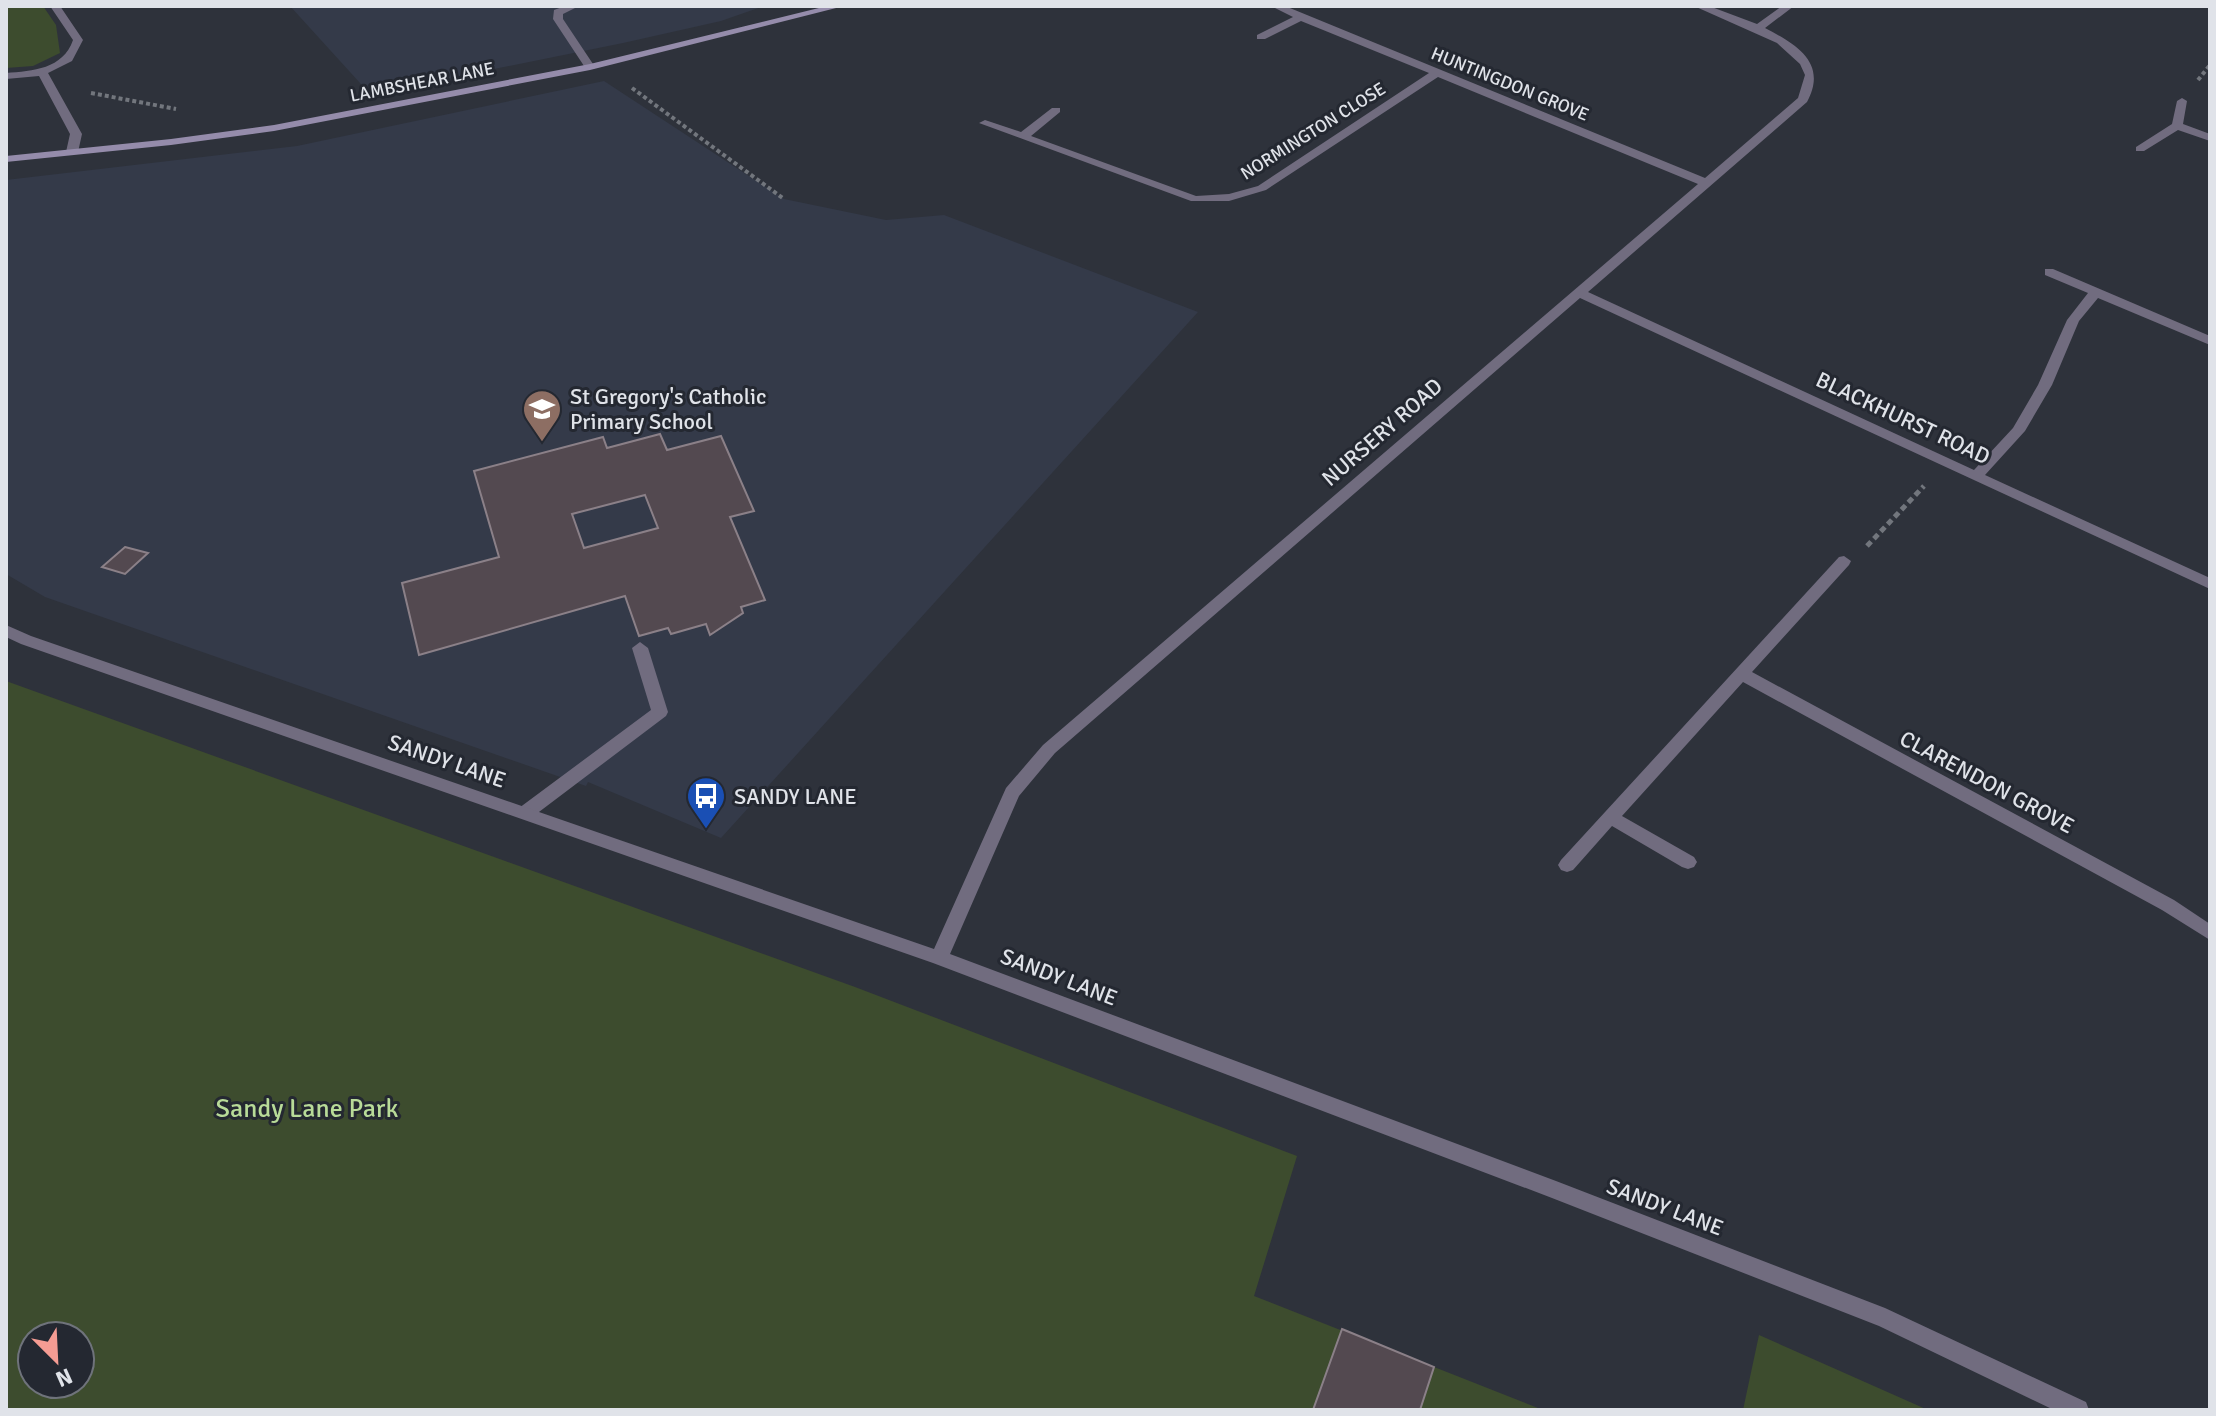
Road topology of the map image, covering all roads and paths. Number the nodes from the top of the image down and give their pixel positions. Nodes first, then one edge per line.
1 (55, 6) edge
2 (574, 6) edge
3 (839, 6) edge
4 (1276, 6) edge
5 (1699, 6) edge
6 (1789, 6) edge
7 (1301, 17) junction
8 (1757, 29) junction
9 (1261, 37) dead end
10 (590, 67) junction
11 (42, 72) junction
12 (1436, 74) junction
13 (6, 76) edge
14 (628, 81) dead end
15 (79, 91) dead end
16 (2182, 101) dead end
17 (1056, 110) dead end
18 (186, 111) dead end
19 (985, 123) dead end
20 (2177, 126) junction
21 (1022, 137) junction
22 (2210, 138) edge
23 (2140, 149) dead end
24 (72, 152) junction
25 (6, 159) edge
26 (1706, 183) junction
27 (784, 199) dead end
28 (2049, 272) dead end
29 (1577, 292) junction
30 (2096, 292) junction
31 (2210, 341) edge
32 (1947, 462) junction
33 (1976, 476) junction
34 (1864, 550) dead end
35 (1844, 561) dead end
36 (2210, 584) edge
37 (6, 630) edge
38 (640, 648) dead end
39 (1742, 674) junction
40 (525, 813) junction
41 (1610, 817) junction
42 (1688, 862) dead end
43 (1567, 865) dead end
44 (2210, 933) edge
45 (939, 958) junction
46 (2078, 1410) edge

1 - 11 street
2 - 10 street
3 - 10 street, LAMBSHEAR LANE
4 - 7 street, HUNTINGDON GROVE
5 - 8 street, NURSERY ROAD
6 - 8 street
7 - 9 street
7 - 12 street, HUNTINGDON GROVE
8 - 26 street, NURSERY ROAD
10 - 24 street, LAMBSHEAR LANE
11 - 13 street
11 - 24 street
12 - 21 street, NORMINGTON CLOSE
12 - 26 street, HUNTINGDON GROVE
14 - 27 path
15 - 18 path
16 - 20 street
17 - 21 street
19 - 21 street, NORMINGTON CLOSE
20 - 22 street
20 - 23 street
24 - 25 street, LAMBSHEAR LANE
26 - 29 street, NURSERY ROAD
28 - 30 street
29 - 32 street, BLACKHURST ROAD
29 - 45 street, NURSERY ROAD
30 - 31 street
30 - 33 street
32 - 33 street, BLACKHURST ROAD
32 - 34 path
33 - 36 street, BLACKHURST ROAD
35 - 39 street
37 - 40 street, SANDY LANE
38 - 40 street
39 - 41 street
39 - 44 street, CLARENDON GROVE
40 - 45 street, SANDY LANE
41 - 42 street
41 - 43 street
45 - 46 street, SANDY LANE

